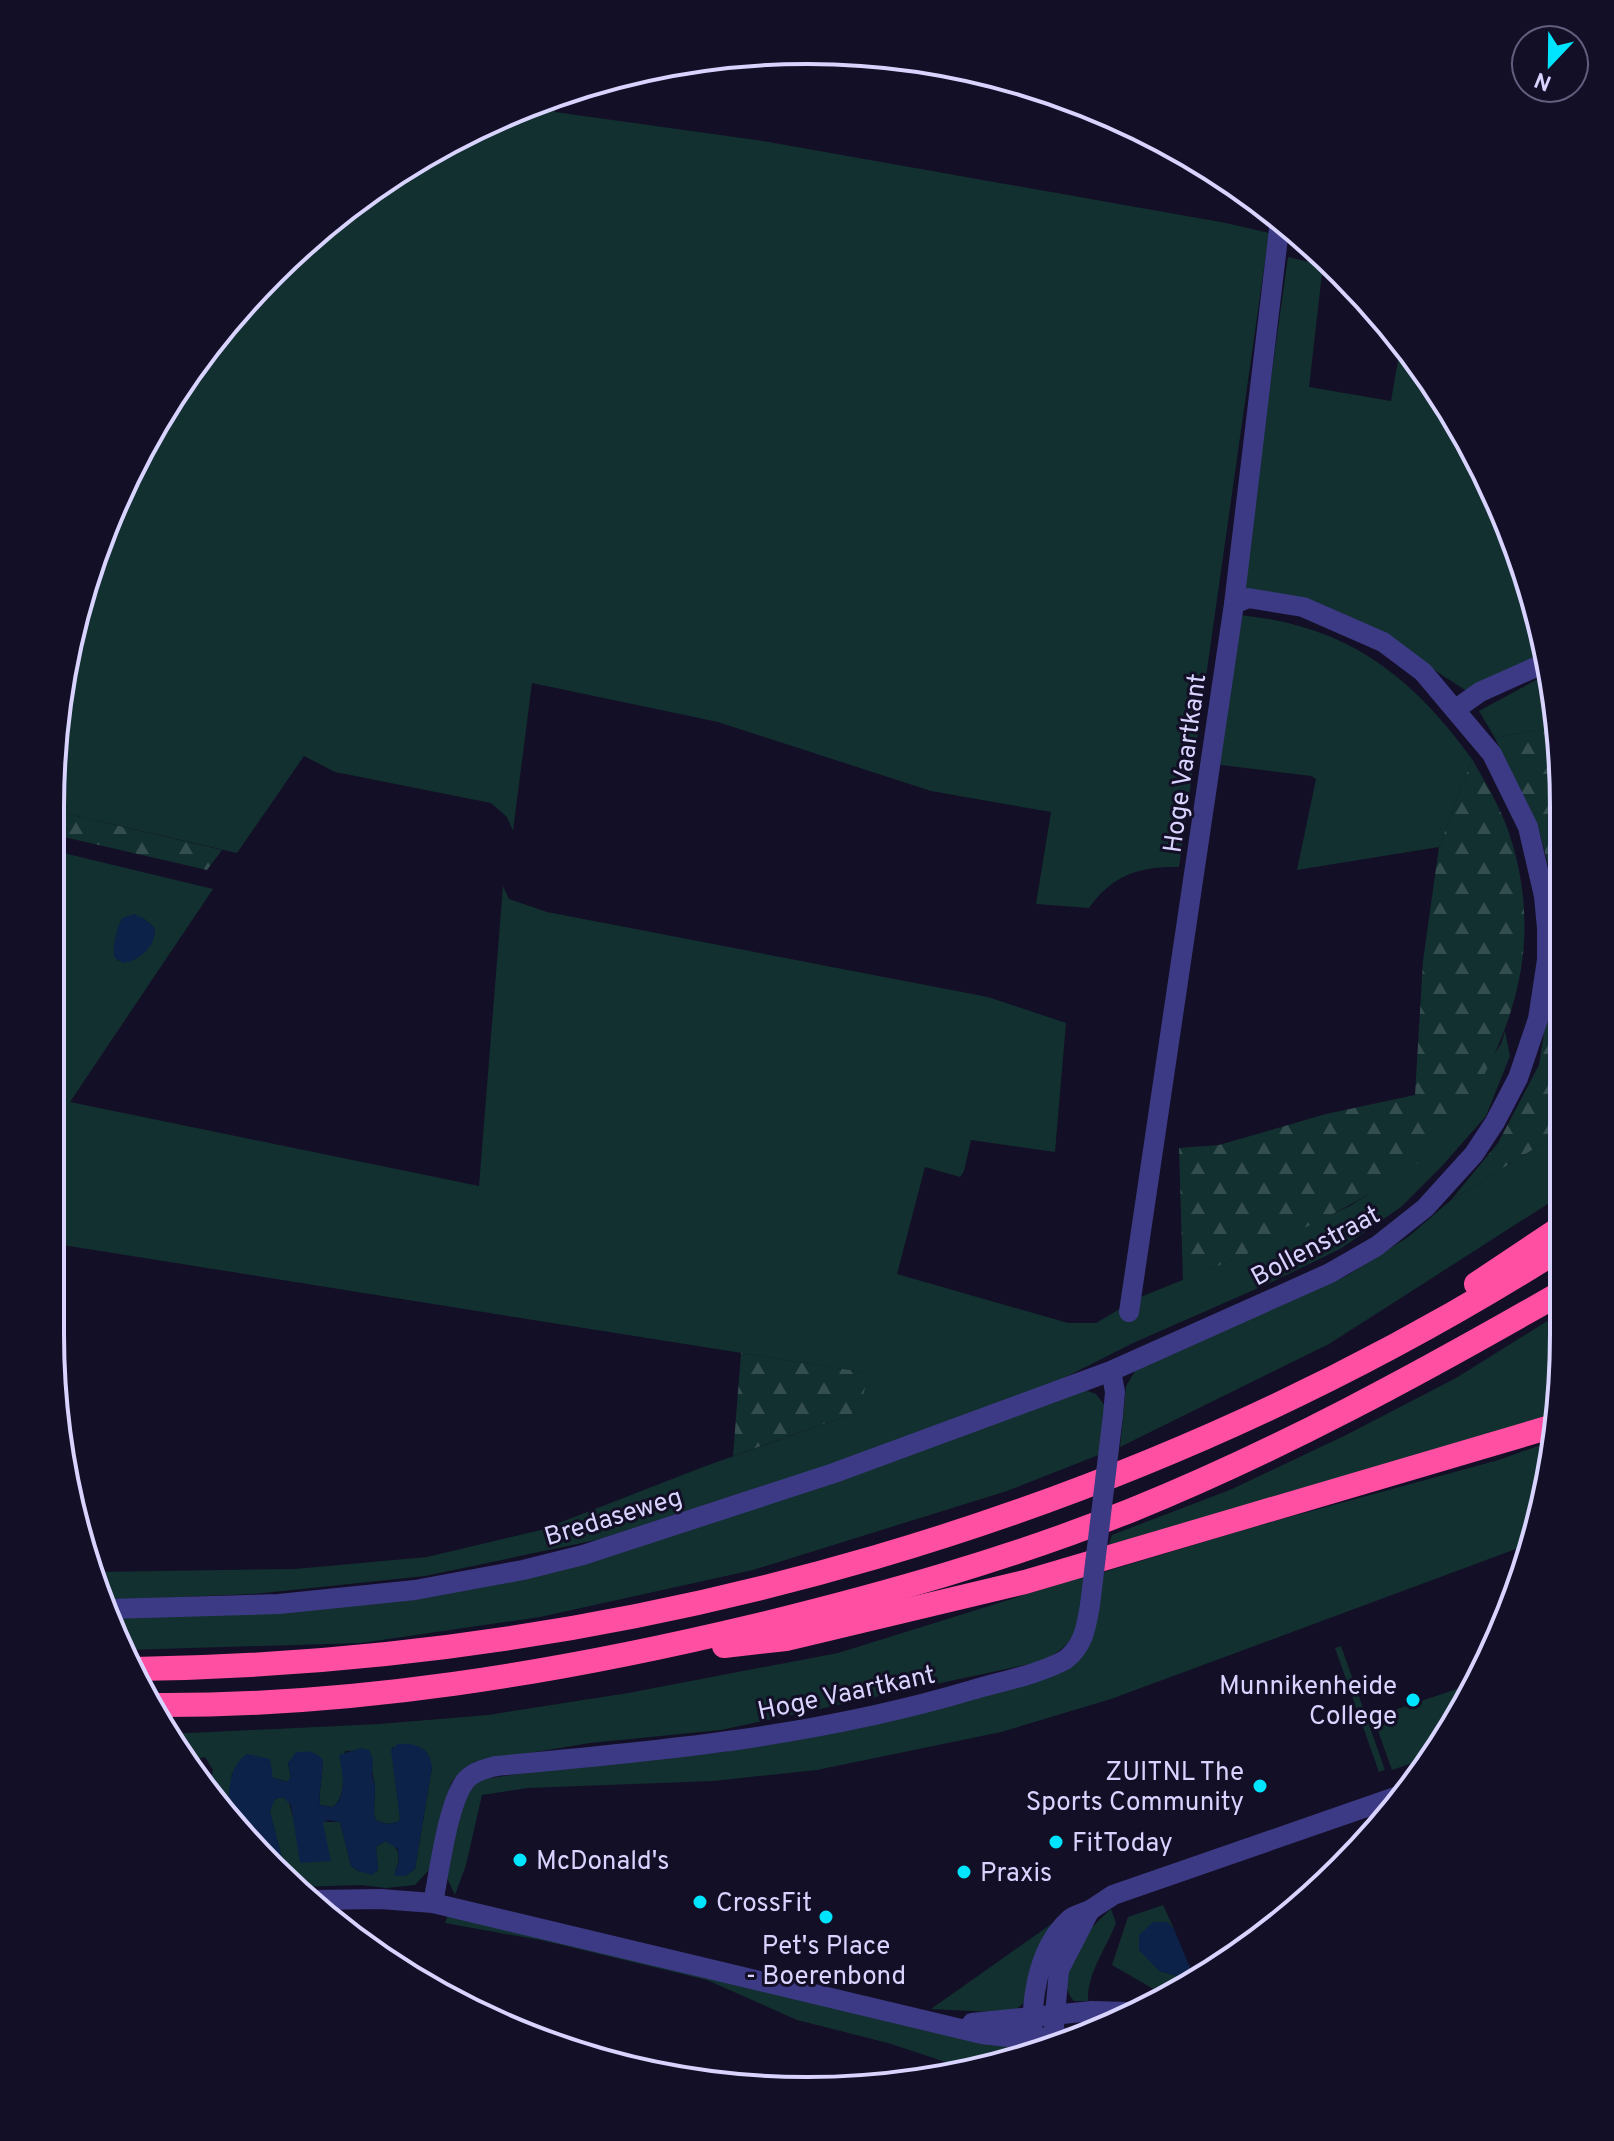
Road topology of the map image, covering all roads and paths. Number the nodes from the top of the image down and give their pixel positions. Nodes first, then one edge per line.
1 (1279, 233) edge
2 (1234, 604) junction
3 (1537, 667) edge
4 (1456, 709) junction
5 (1550, 1235) edge
6 (1550, 1255) edge
7 (1550, 1299) edge
8 (1129, 1312) dead end
9 (1440, 1321) junction
10 (1111, 1371) junction
11 (1544, 1429) edge
12 (117, 1609) edge
13 (619, 1657) junction
14 (144, 1669) edge
15 (163, 1704) edge
16 (1384, 1801) edge
17 (326, 1900) edge
18 (433, 1903) junction
19 (1090, 1910) junction
20 (1110, 2011) edge
21 (1054, 2014) junction
22 (1054, 2035) edge
23 (1032, 2036) edge

1 - 2 street, Hoge Vaartkant
2 - 4 street, Bollenstraat
2 - 8 street, Hoge Vaartkant
3 - 4 street
4 - 10 street, Bollenstraat
5 - 9 highway
6 - 9 highway
7 - 13 highway
9 - 14 highway
10 - 12 street, Bredaseweg
10 - 18 street, Hoge Vaartkant, bridge
11 - 13 highway
13 - 15 highway
16 - 19 street
17 - 18 street
18 - 23 street
19 - 21 street
19 - 23 street
20 - 21 street
21 - 22 street
21 - 23 street

